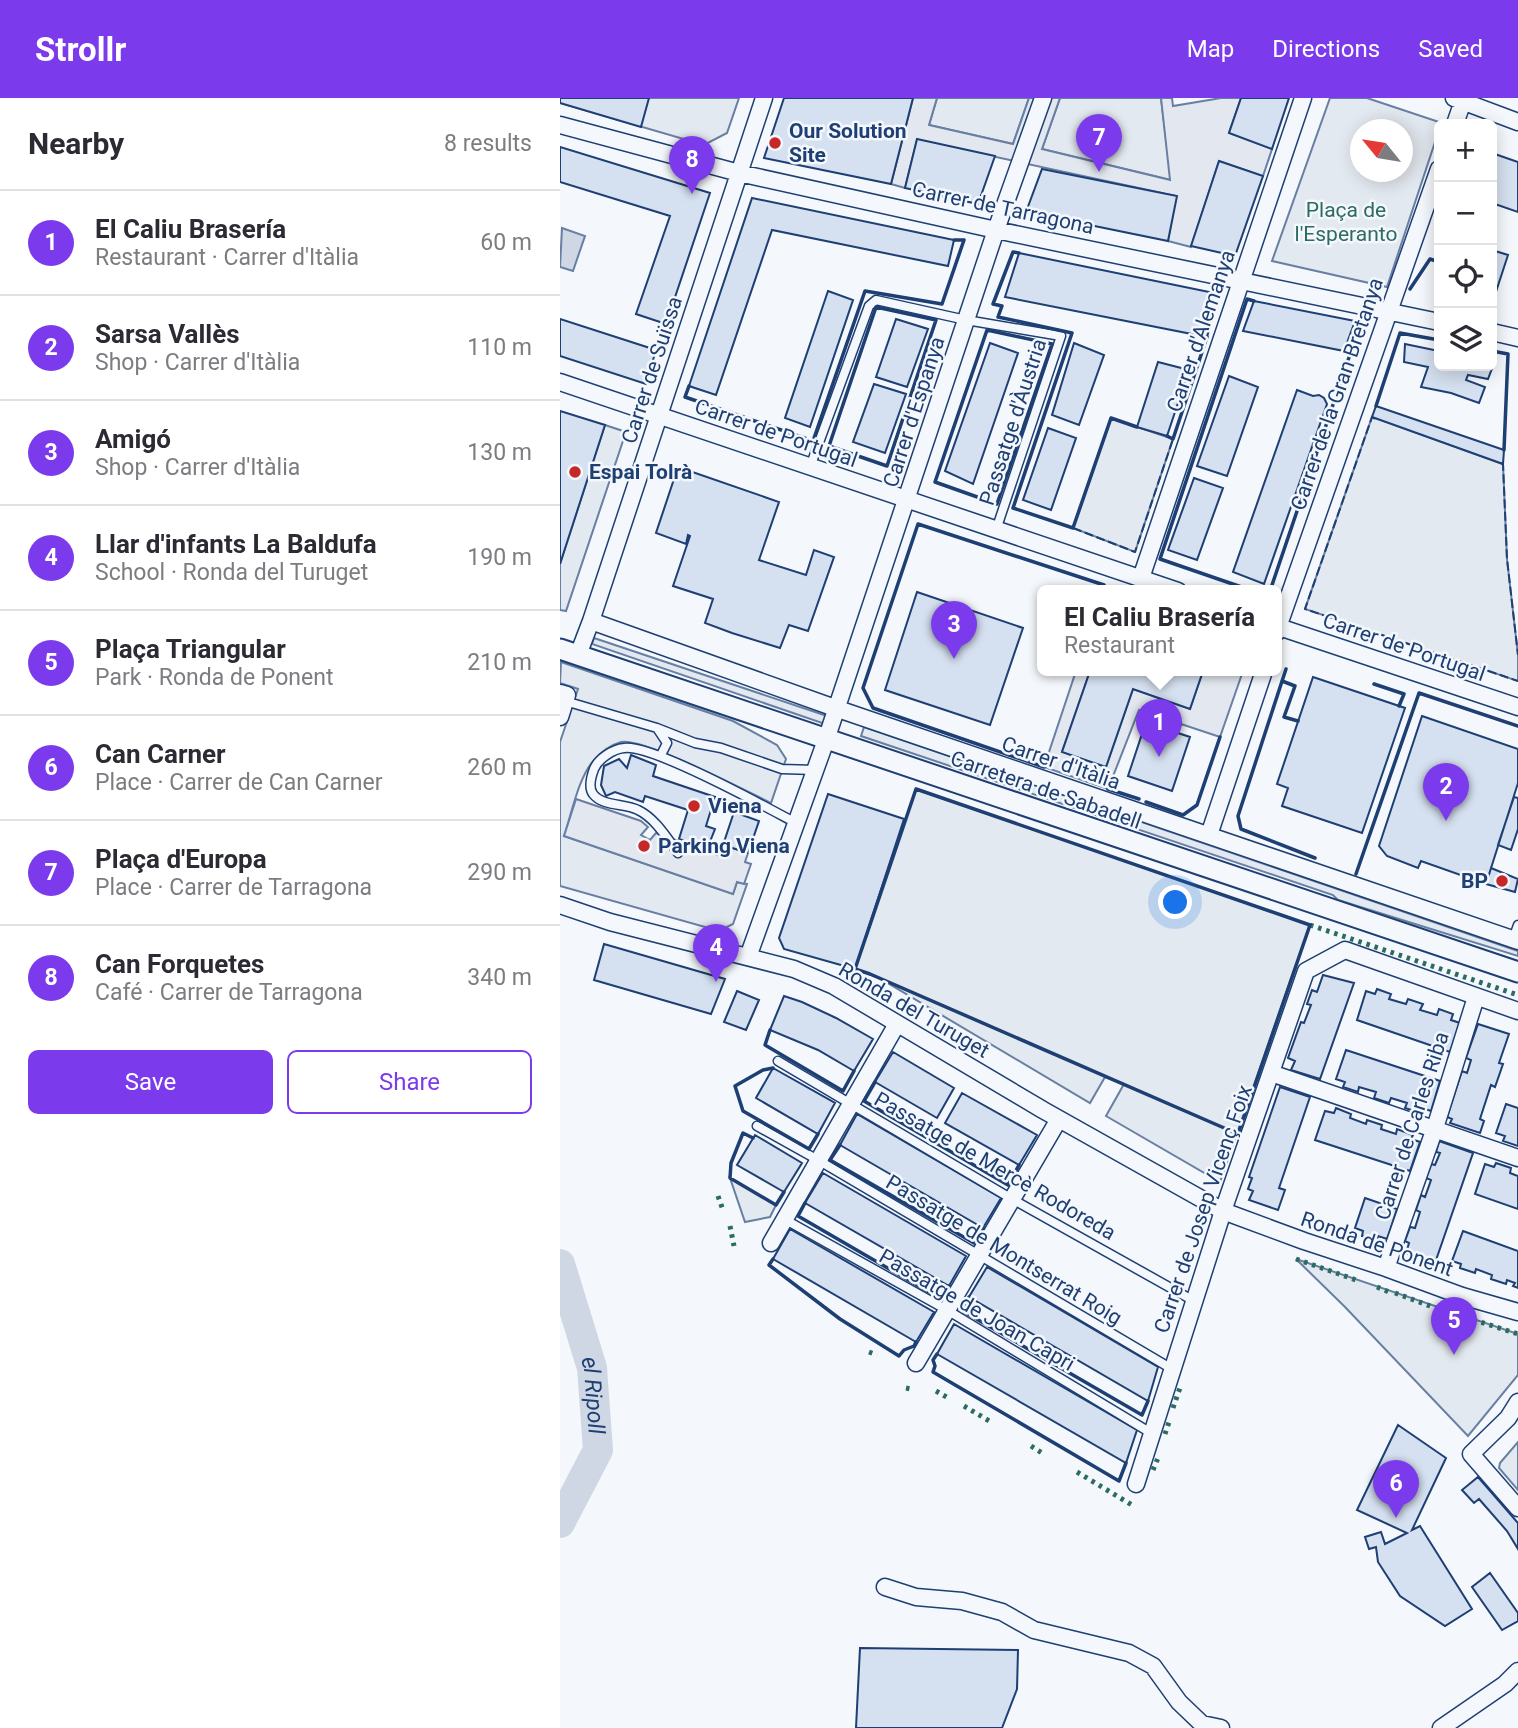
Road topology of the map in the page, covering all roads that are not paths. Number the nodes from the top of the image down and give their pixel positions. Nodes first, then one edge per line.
1 (764, 98) edge
2 (1043, 98) edge
3 (1303, 98) edge
4 (1459, 100) edge
5 (1456, 119) edge
6 (1518, 122) edge
7 (560, 125) edge
8 (739, 173) junction
9 (1434, 182) edge
10 (996, 230) junction
11 (1240, 280) junction
12 (1388, 312) junction
13 (966, 320) junction
14 (1434, 320) edge
15 (1497, 333) edge
16 (1518, 338) edge
17 (560, 382) edge
18 (659, 416) junction
19 (810, 467) junction
20 (907, 500) junction
21 (996, 530) junction
22 (1141, 578) junction
23 (1161, 585) edge
24 (1282, 615) edge
25 (591, 621) junction
26 (1282, 631) edge
27 (569, 652) edge
28 (1262, 676) edge
29 (564, 696) edge
30 (1518, 707) edge
31 (835, 708) junction
32 (560, 717) edge
33 (657, 729) junction
34 (825, 740) junction
35 (662, 753) dead end
36 (815, 770) junction
37 (796, 823) junction
38 (1209, 835) junction
39 (678, 853) dead end
40 (560, 905) edge
41 (1516, 935) edge
42 (748, 957) junction
43 (1518, 972) edge
44 (1476, 997) junction
45 (1518, 1012) edge
46 (897, 1024) junction
47 (778, 1061) dead end
48 (1271, 1073) junction
49 (852, 1103) junction
50 (1059, 1119) junction
51 (757, 1126) dead end
52 (1435, 1128) junction
53 (1518, 1157) edge
54 (818, 1160) junction
55 (1012, 1199) junction
56 (1223, 1211) junction
57 (785, 1219) junction
58 (771, 1243) dead end
59 (979, 1255) junction
60 (1386, 1268) junction
61 (1194, 1301) junction
62 (947, 1310) junction
63 (1518, 1312) edge
64 (916, 1363) dead end
65 (1172, 1369) junction
66 (1518, 1402) edge
67 (1151, 1433) junction
68 (1136, 1484) dead end
69 (1518, 1508) edge
70 (885, 1587) dead end
71 (1518, 1671) edge
72 (1221, 1728) edge
73 (1441, 1728) edge

1 - 8 street, Carrer de Suïssa
2 - 10 street, Carrer d'Espanya
3 - 11 street, Carrer d'Alemanya
4 - 5 street
4 - 6 street
7 - 8 street, Carrer de Tarragona
8 - 10 street, Carrer de Tarragona
8 - 18 street, Carrer de Suïssa
9 - 12 street, Carrer de la Gran Bretanya
10 - 11 street, Carrer de Tarragona
10 - 13 street, Carrer d'Espanya
11 - 12 street, Carrer de Tarragona
11 - 22 street, Carrer d'Alemanya
12 - 14 street, Carrer de Tarragona
12 - 24 street, Carrer de la Gran Bretanya
13 - 19 lane
13 - 20 street, Carrer d'Espanya
13 - 21 lane, Passatge d'Àustria
15 - 16 street
17 - 18 street, Carrer de Portugal
18 - 19 street, Carrer de Portugal
18 - 25 street, Carrer de Suïssa
19 - 20 street, Carrer de Portugal
20 - 21 street, Carrer de Portugal
20 - 31 street, Carrer d'Espanya
21 - 22 street, Carrer de Portugal
22 - 23 street, Carrer de Portugal
25 - 27 street, Carrer de Suïssa
25 - 31 street, Carrer d'Itàlia
26 - 30 street, Carrer de Portugal
27 - 34 street, Carretera de Sabadell
28 - 38 street
29 - 32 street
29 - 33 lane
31 - 34 street, Carrer d'Espanya
31 - 38 street, Carrer d'Itàlia
33 - 35 lane
33 - 36 lane
34 - 36 street, Carrer d'Espanya
34 - 43 street, Carretera de Sabadell
36 - 37 street, Carrer d'Espanya
37 - 39 lane
37 - 42 street, Carrer d'Espanya
38 - 41 street, Carrer d'Itàlia
40 - 42 street, Ronda del Turuget
42 - 46 street, Ronda del Turuget
44 - 45 street
44 - 48 street, Carrer de Josep Vicenç Foix
44 - 52 street, Carrer de Carles Riba
46 - 49 street
46 - 50 street, Ronda del Turuget
47 - 49 lane, Passatge de Mercè Rodoreda
48 - 52 street
48 - 56 street, Carrer de Josep Vicenç Foix
49 - 54 street
49 - 55 lane, Passatge de Mercè Rodoreda
50 - 55 street
50 - 56 street, Ronda del Turuget
51 - 54 lane, Passatge de Montserrat Roig
52 - 53 street
52 - 60 street, Carrer de Carles Riba
54 - 57 street
54 - 59 lane, Passatge de Montserrat Roig
55 - 59 street
55 - 61 lane, Passatge de Mercè Rodoreda
56 - 60 street, Ronda de Ponent
56 - 61 street, Carrer de Josep Vicenç Foix
57 - 58 street
57 - 62 lane, Passatge de Joan Capri
59 - 62 street
59 - 65 lane, Passatge de Montserrat Roig
60 - 63 street, Ronda de Ponent
61 - 65 street, Carrer de Josep Vicenç Foix
62 - 64 street
62 - 67 lane, Passatge de Joan Capri
65 - 67 street, Carrer de Josep Vicenç Foix
66 - 69 street
67 - 68 street, Carrer de Josep Vicenç Foix
70 - 72 street
71 - 73 street

